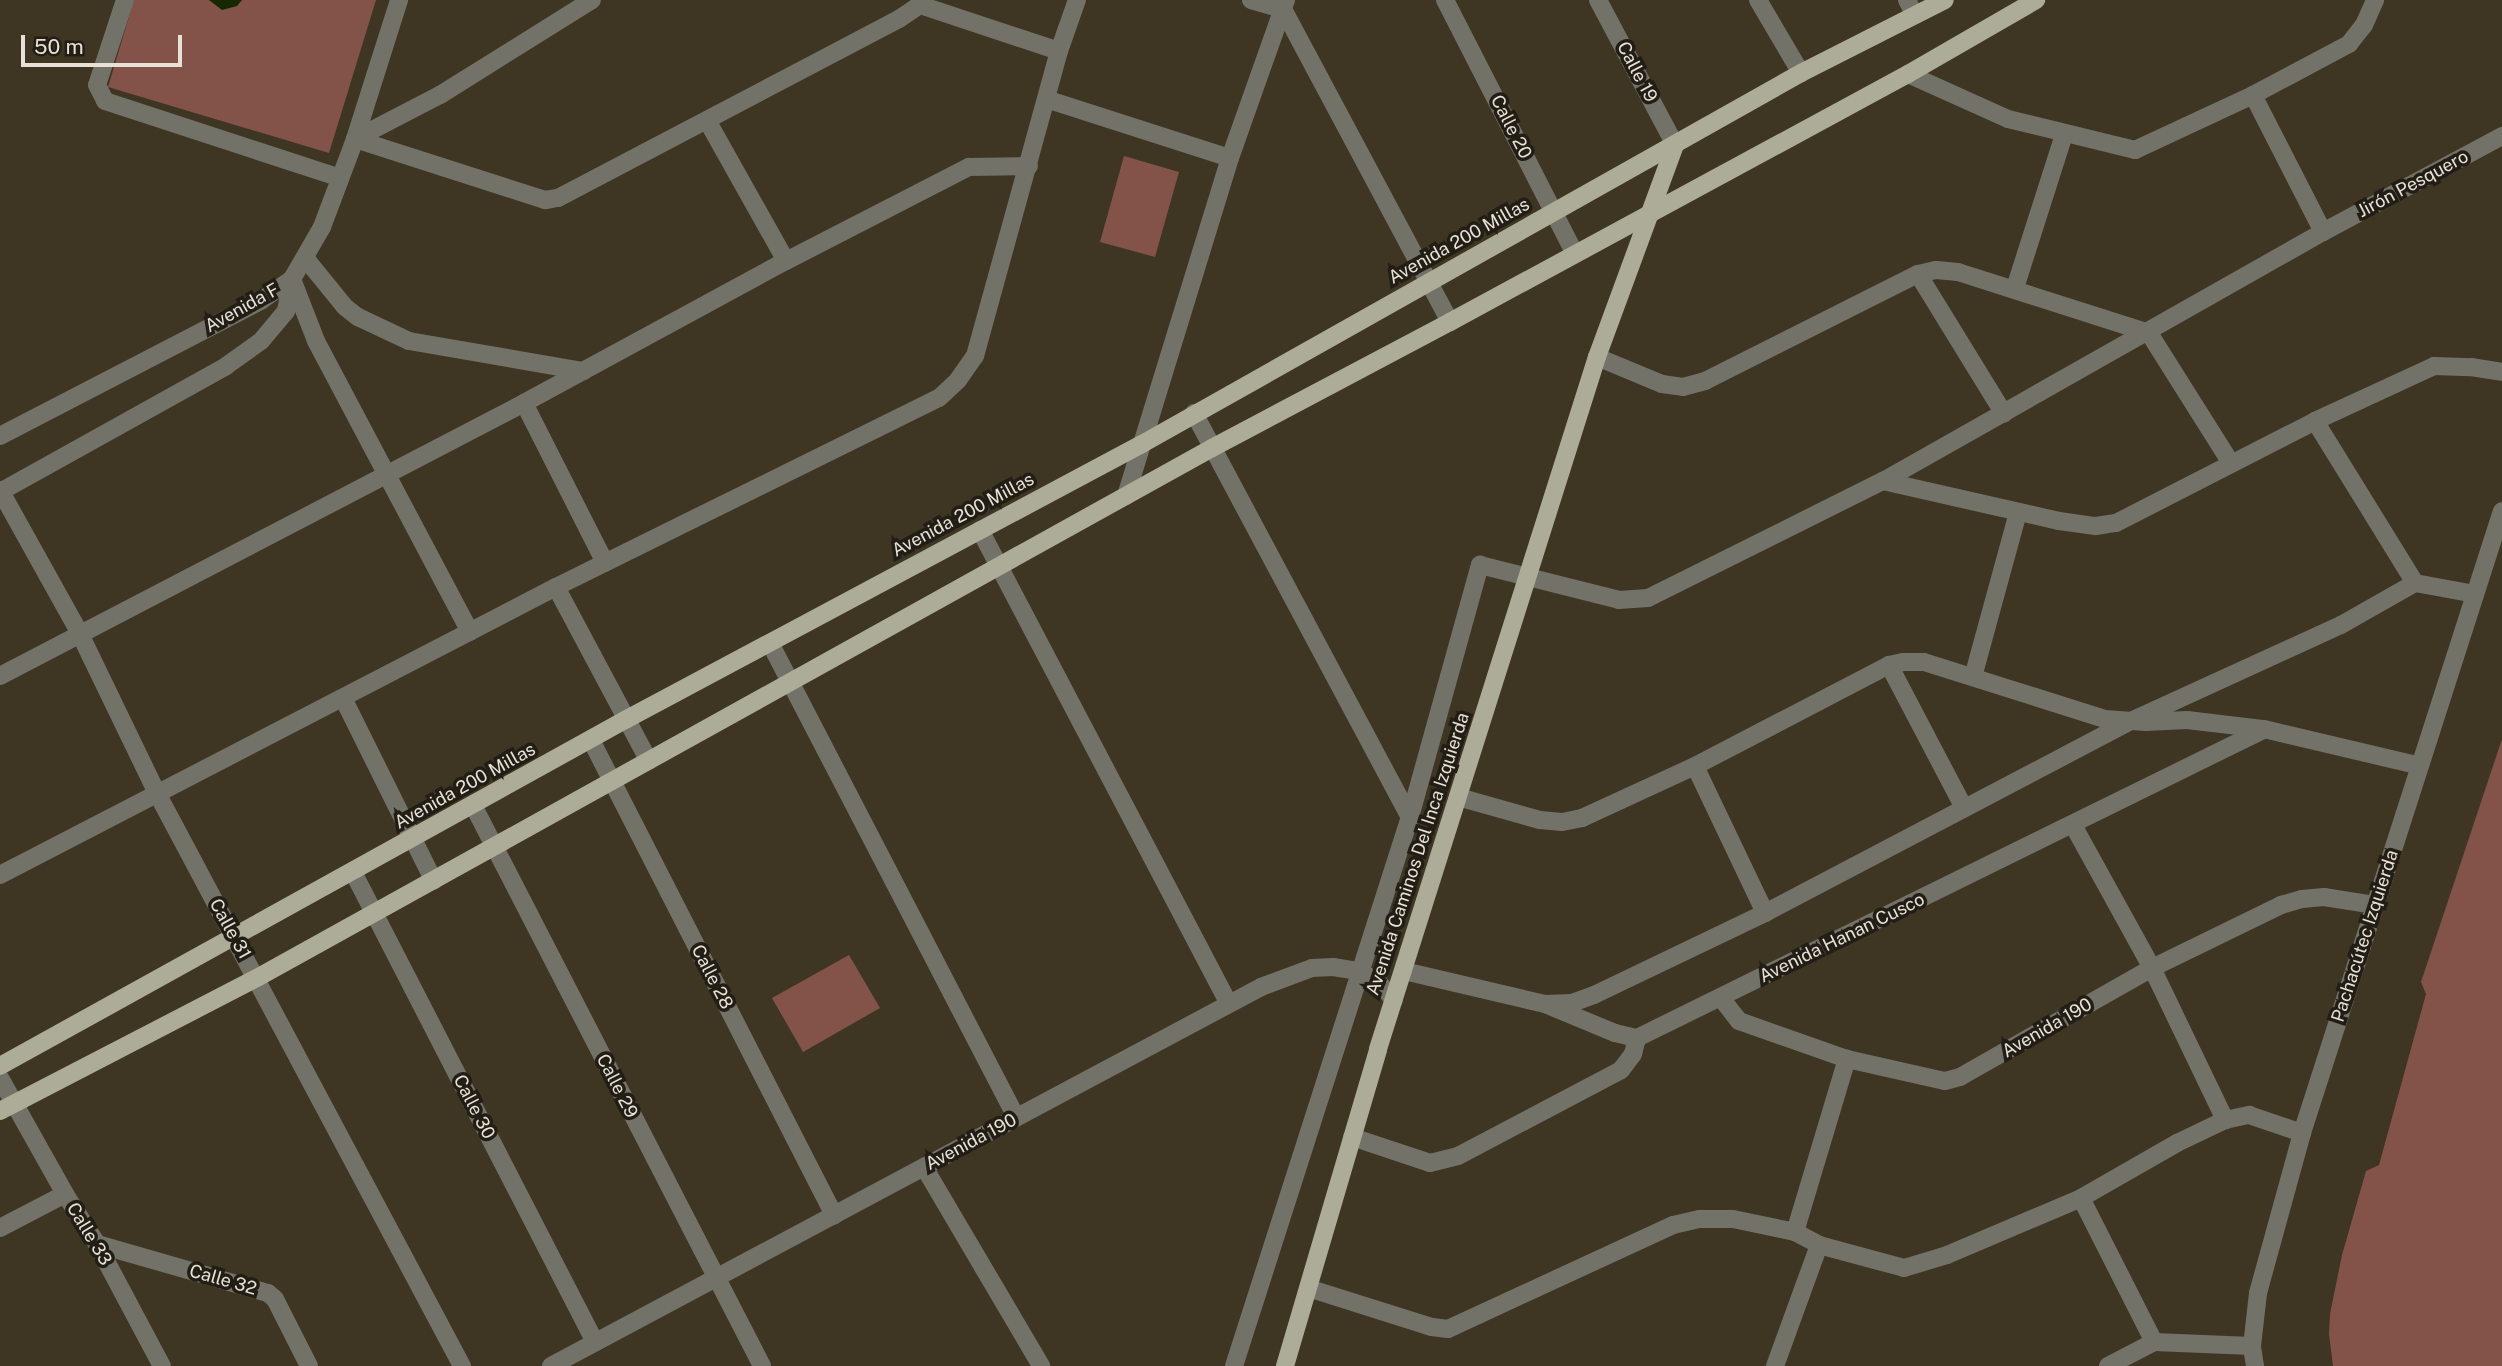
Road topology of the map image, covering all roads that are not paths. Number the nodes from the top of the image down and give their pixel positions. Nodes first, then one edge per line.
1 (125, 0) edge
2 (400, 0) edge
3 (592, 0) edge
4 (1077, 0) edge
5 (1251, 0) edge
6 (1445, 0) edge
7 (1598, 0) edge
8 (1758, 0) edge
9 (1945, 0) edge
10 (2036, 0) edge
11 (2375, 0) edge
12 (921, 3) edge
13 (1284, 4) edge
14 (1911, 8) edge
15 (1059, 51) junction
16 (1801, 72) junction
17 (1908, 74) junction
18 (2253, 95) junction
19 (1046, 99) junction
20 (708, 122) junction
21 (2064, 134) junction
22 (2502, 136) edge
23 (355, 139) junction
24 (1675, 145) junction
25 (1230, 158) junction
26 (1029, 166) junction
27 (340, 178) junction
28 (1555, 212) junction
29 (1650, 213) junction
30 (2323, 232) junction
31 (1575, 254) junction
32 (306, 259) junction
33 (786, 261) junction
34 (1918, 274) junction
35 (292, 279) junction
36 (1428, 281) junction
37 (2015, 288) junction
38 (1450, 322) junction
39 (2148, 333) junction
40 (1597, 357) junction
41 (583, 371) junction
42 (2502, 372) edge
43 (524, 403) junction
44 (1195, 413) junction
45 (2004, 414) junction
46 (2315, 421) junction
47 (0, 436) edge
48 (1142, 444) junction
49 (1212, 447) junction
50 (2231, 463) junction
51 (384, 474) junction
52 (1883, 481) junction
53 (0, 491) edge
54 (1126, 496) junction
55 (2502, 511) edge
56 (2018, 512) junction
57 (980, 530) junction
58 (605, 562) junction
59 (1480, 565) joint
60 (999, 568) junction
61 (1527, 578) junction
62 (2415, 583) junction
63 (556, 587) junction
64 (2475, 594) junction
65 (470, 632) junction
66 (80, 634) junction
67 (770, 643) junction
68 (1889, 665) junction
69 (0, 677) edge
70 (1973, 677) junction
71 (791, 683) junction
72 (343, 698) junction
73 (625, 720) junction
74 (2131, 721) junction
75 (2264, 729) junction
76 (591, 740) junction
77 (649, 761) junction
78 (1695, 766) junction
79 (2420, 766) junction
80 (612, 782) junction
81 (158, 795) junction
82 (1458, 797) junction
83 (473, 805) junction
84 (1964, 808) junction
85 (1410, 817) junction
86 (2073, 825) junction
87 (413, 839) junction
88 (495, 848) junction
89 (353, 872) junction
90 (0, 875) edge
91 (434, 881) junction
92 (2375, 905) junction
93 (374, 914) junction
94 (1765, 914) junction
95 (234, 938) junction
96 (2152, 968) junction
97 (1359, 971) junction
98 (1404, 971) junction
99 (257, 978) junction
100 (1721, 998) junction
101 (1394, 1000) junction
102 (1228, 1004) junction
103 (1545, 1004) junction
104 (1637, 1038) junction
105 (1847, 1059) junction
106 (0, 1066) edge
107 (0, 1078) edge
108 (6, 1108) edge
109 (1016, 1117) junction
110 (2225, 1120) junction
111 (2302, 1133) junction
112 (1352, 1137) junction
113 (924, 1167) junction
114 (65, 1194) junction
115 (2081, 1198) junction
116 (834, 1215) junction
117 (0, 1228) edge
118 (1795, 1232) junction
119 (97, 1244) junction
120 (1819, 1245) junction
121 (715, 1278) junction
122 (1308, 1287) junction
123 (595, 1342) junction
124 (2154, 1342) junction
125 (2252, 1346) junction
126 (162, 1366) edge
127 (309, 1366) edge
128 (462, 1366) edge
129 (551, 1366) edge
130 (762, 1366) edge
131 (1041, 1366) edge
132 (1234, 1366) edge
133 (1285, 1366) edge
134 (1775, 1366) edge
135 (2108, 1366) edge
136 (2255, 1366) edge

1 - 27 street
2 - 23 street, Avenida F
3 - 23 street
4 - 15 street
5 - 13 street
6 - 28 street, Calle 20
7 - 24 street, Calle 19
8 - 16 street
9 - 14 main road, Avenida 200 Millas
10 - 17 main road
11 - 18 street
12 - 15 street
12 - 20 street
13 - 25 street
13 - 36 street
14 - 16 main road, Avenida 200 Millas
15 - 19 street
16 - 24 main road, Avenida 200 Millas
17 - 21 street
17 - 29 main road
18 - 21 street
18 - 30 street
19 - 25 street
19 - 26 street
20 - 23 street
20 - 33 street
21 - 37 street
22 - 30 street, Jirón Pesquero
23 - 27 street, Avenida F
24 - 28 main road, Avenida 200 Millas
24 - 29 main road, Avenida Caminos Del Inca Izquierda
25 - 48 street
26 - 33 street
26 - 58 street
27 - 32 street, Avenida F
28 - 31 street, Calle 20
28 - 36 main road, Avenida 200 Millas
29 - 31 main road
29 - 40 main road, Avenida Caminos Del Inca Izquierda
30 - 39 street, Jirón Pesquero
31 - 38 main road
32 - 35 street, Avenida F
32 - 41 street
33 - 41 street
34 - 37 street
34 - 40 street
34 - 45 street
35 - 47 street, Avenida F
35 - 51 street
35 - 53 street
36 - 38 street
36 - 44 main road, Avenida 200 Millas
37 - 39 street
38 - 49 main road
39 - 45 street, Jirón Pesquero
39 - 50 street
40 - 61 main road, Avenida Caminos Del Inca Izquierda
41 - 43 street
42 - 46 street
43 - 51 street
43 - 58 street
44 - 48 main road, Avenida 200 Millas
44 - 49 street
45 - 52 street, Jirón Pesquero
46 - 50 street
46 - 62 street
48 - 54 street
48 - 57 main road, Avenida 200 Millas
49 - 54 main road
49 - 85 street
50 - 56 street
51 - 65 street
51 - 66 street
52 - 56 street
52 - 61 street, Jirón Pesquero
53 - 66 street, Calle 31
54 - 60 main road
55 - 64 street, Pachacútec Izquierda
56 - 70 street
57 - 60 street
57 - 67 main road, Avenida 200 Millas
58 - 63 street
59 - 61 street, Jirón Pesquero
59 - 85 street, Avenida Caminos Del Inca Izquierda
60 - 71 main road
60 - 102 street
61 - 82 main road, Avenida Caminos Del Inca Izquierda
62 - 64 street
62 - 74 street
63 - 65 street
63 - 73 street
64 - 79 street, Pachacútec Izquierda
65 - 72 street
66 - 69 street
66 - 81 street, Calle 31
67 - 71 street
67 - 73 main road, Avenida 200 Millas
68 - 70 street
68 - 78 street
68 - 84 street
70 - 74 street
71 - 77 main road
71 - 109 street
72 - 81 street
72 - 87 street
73 - 76 main road, Avenida 200 Millas
73 - 77 street
74 - 75 street
74 - 84 street
75 - 79 street
75 - 86 street, Avenida Hanan Cusco
76 - 80 street, Calle 28
76 - 83 main road, Avenida 200 Millas
77 - 80 main road
78 - 82 street
78 - 94 street
79 - 92 street, Pachacútec Izquierda
80 - 88 main road
80 - 116 street, Calle 28
81 - 90 street
81 - 95 street, Calle 31
82 - 98 main road, Avenida Caminos Del Inca Izquierda
83 - 87 main road, Avenida 200 Millas
83 - 88 street, Calle 29
84 - 94 street
85 - 97 street, Avenida Caminos Del Inca Izquierda
86 - 96 street
86 - 100 street, Avenida Hanan Cusco
87 - 89 main road, Avenida 200 Millas
87 - 91 street
88 - 91 main road
88 - 121 street, Calle 29
89 - 93 street, Calle 30
89 - 95 main road, Avenida 200 Millas
91 - 93 main road
92 - 96 street, Avenida 190
92 - 111 street, Pachacútec Izquierda
93 - 99 main road
93 - 123 street, Calle 30
94 - 103 street
95 - 99 street, Calle 31
95 - 106 main road, Avenida 200 Millas
96 - 105 street, Avenida 190
96 - 110 street
97 - 101 street
97 - 102 street, Avenida 190
97 - 132 street, Avenida Caminos Del Inca Izquierda
98 - 101 main road, Avenida Caminos Del Inca Izquierda
98 - 103 street
99 - 108 main road
99 - 128 street, Calle 31
100 - 104 street, Avenida Hanan Cusco
100 - 105 street, Avenida 190
101 - 112 main road, Avenida Caminos Del Inca Izquierda
102 - 109 street, Avenida 190
103 - 104 street
104 - 112 street
105 - 118 street
107 - 108 street, Calle 33
108 - 114 street, Calle 33
109 - 113 street, Avenida 190
110 - 111 street
110 - 115 street
111 - 125 street, Pachacútec Izquierda
112 - 122 main road, Avenida Caminos Del Inca Izquierda
113 - 116 street, Avenida 190
113 - 131 street
114 - 117 street
114 - 119 street, Calle 33
115 - 120 street
115 - 124 street
116 - 121 street, Avenida 190
118 - 120 street
118 - 122 street
119 - 126 street, Calle 33
119 - 127 street, Calle 32
120 - 134 street
121 - 123 street, Avenida 190
121 - 130 street, Calle 29
122 - 133 main road, Avenida Caminos Del Inca Izquierda
123 - 129 street, Avenida 190
124 - 125 street
124 - 135 street
125 - 136 street, Pachacútec Izquierda

